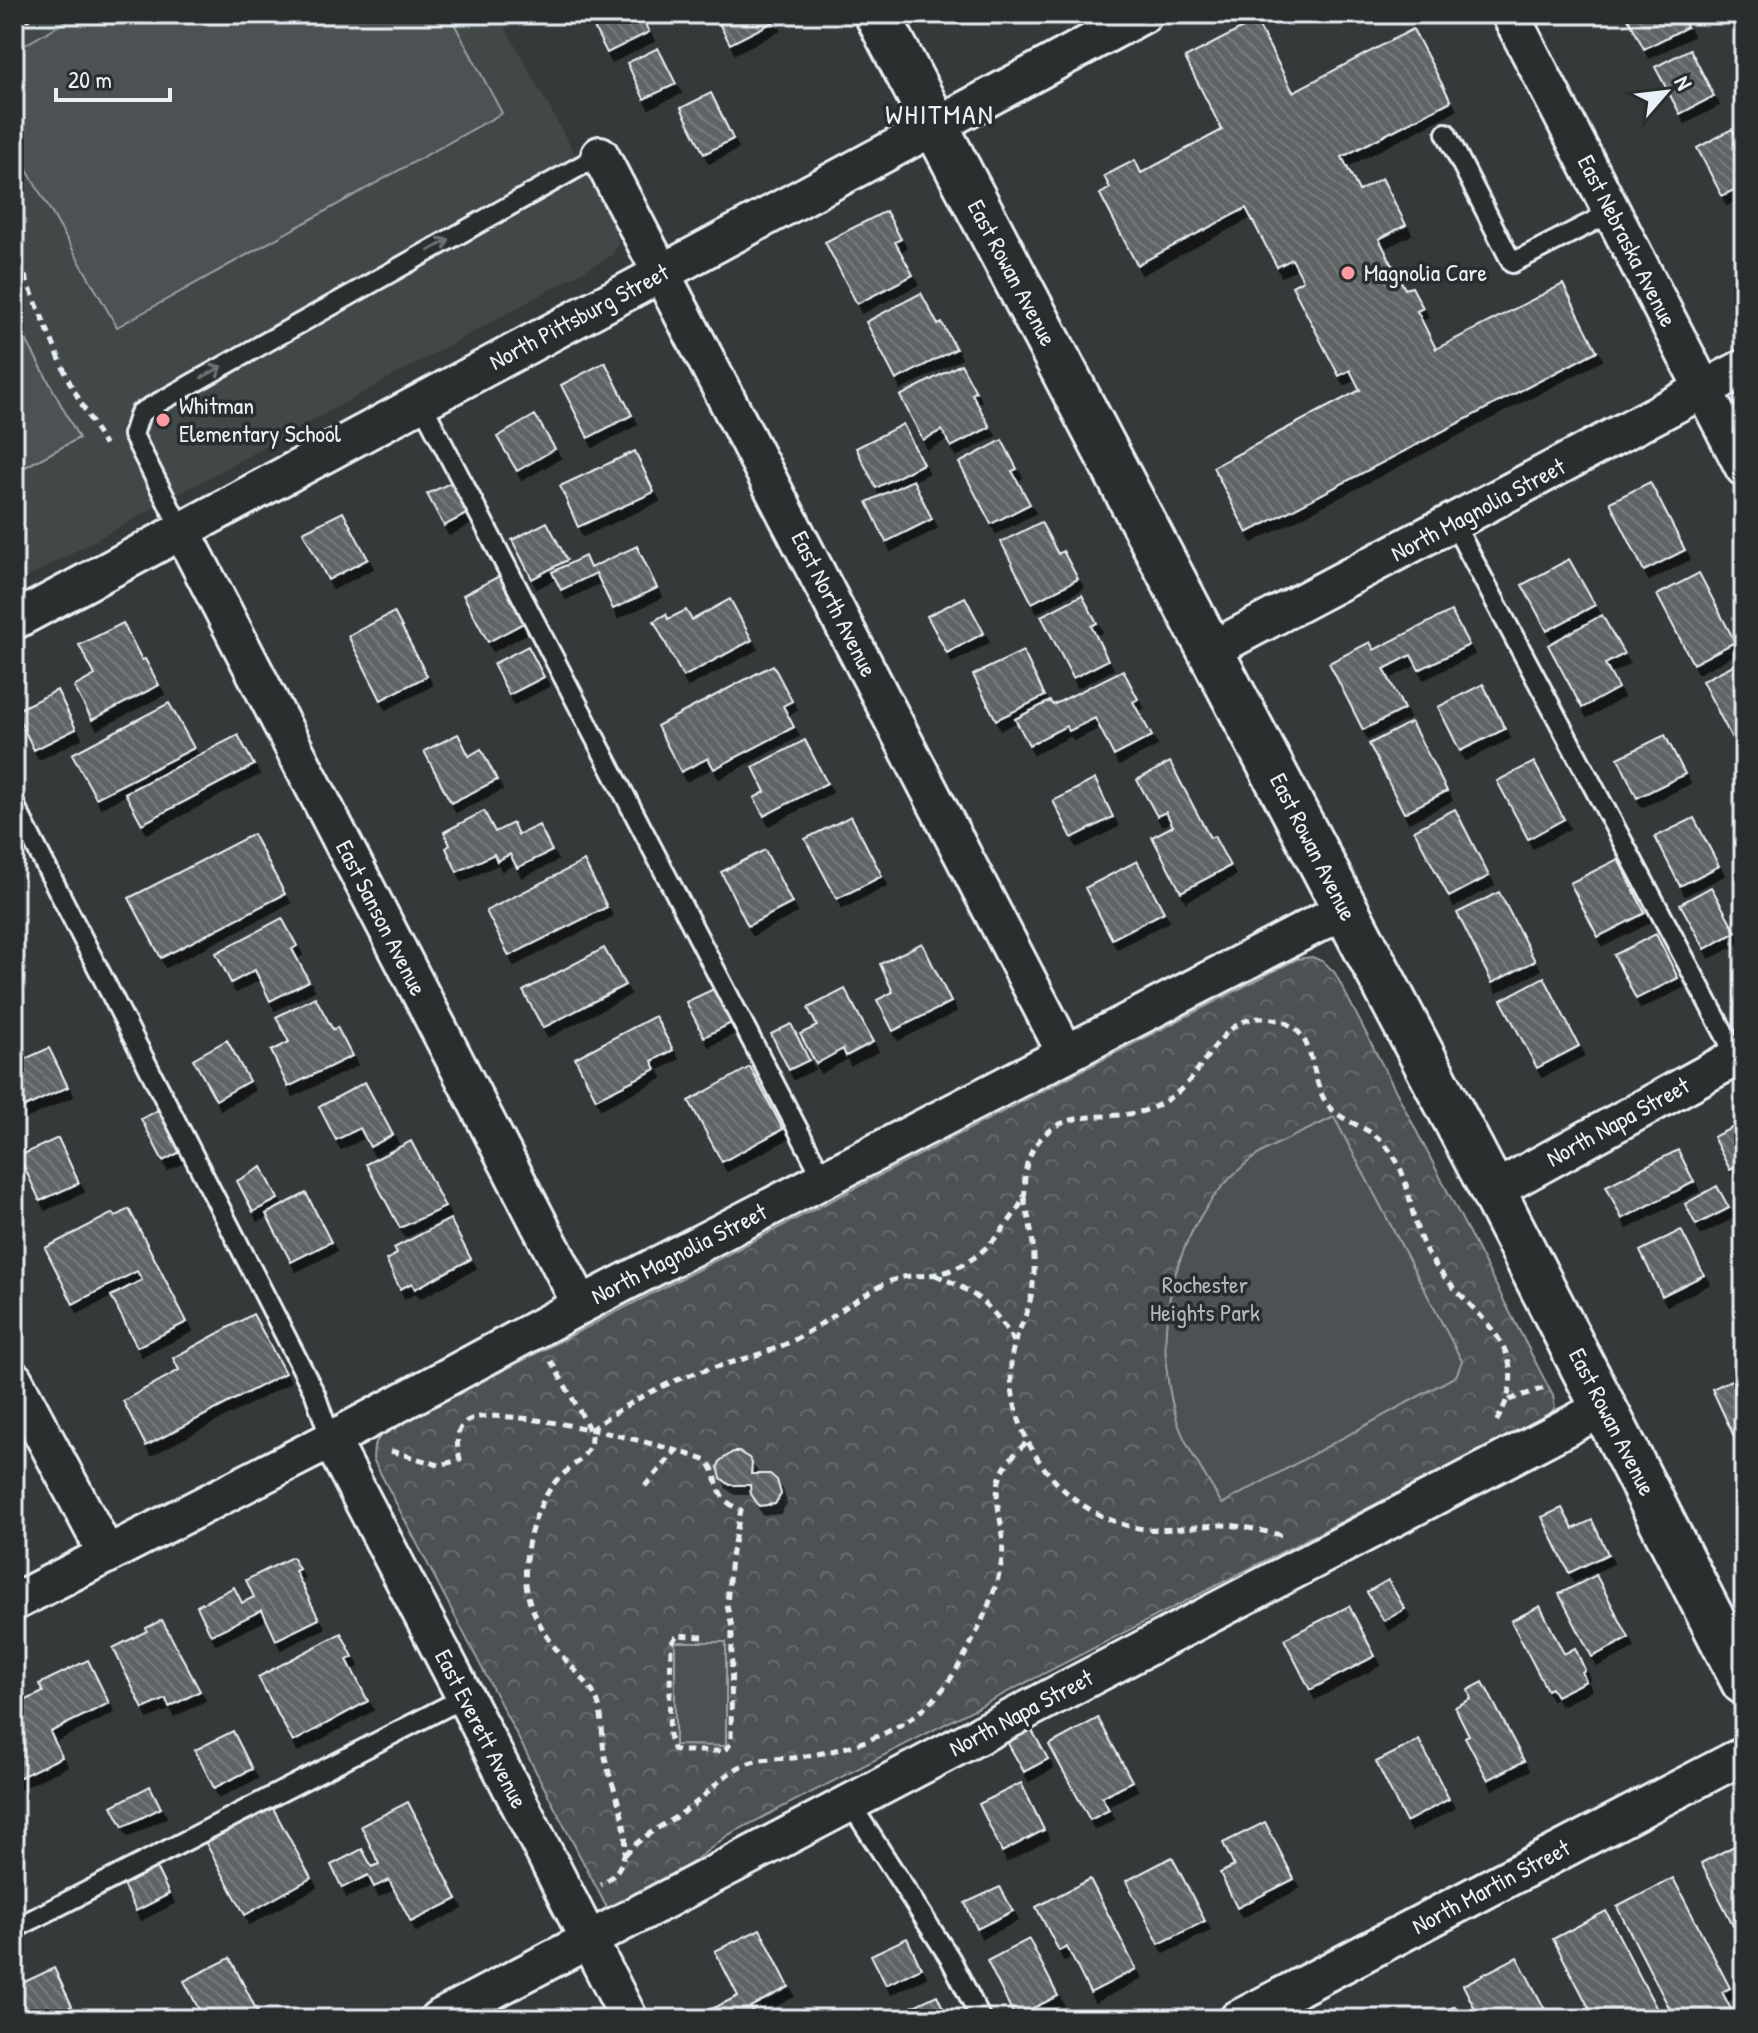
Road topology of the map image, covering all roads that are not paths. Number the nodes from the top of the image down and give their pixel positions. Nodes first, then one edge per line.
1 (877, 14) edge
2 (1144, 14) edge
3 (1510, 14) edge
4 (935, 126) junction
5 (1446, 133) dead end
6 (600, 155) joint
7 (1612, 212) junction
8 (662, 272) junction
9 (1744, 368) edge
10 (1703, 389) junction
11 (421, 402) junction
12 (1744, 468) edge
13 (1454, 524) junction
14 (182, 531) junction
15 (14, 621) edge
16 (1211, 650) junction
17 (14, 804) edge
18 (1346, 909) junction
19 (1066, 1054) junction
20 (1742, 1060) edge
21 (824, 1180) junction
22 (1493, 1191) junction
23 (581, 1305) junction
24 (14, 1380) edge
25 (1605, 1407) junction
26 (331, 1440) junction
27 (107, 1555) junction
28 (14, 1602) edge
29 (1744, 1682) edge
30 (465, 1697) junction
31 (1744, 1755) edge
32 (850, 1803) junction
33 (14, 1929) edge
34 (589, 1940) junction
35 (438, 2019) edge
36 (629, 2019) edge
37 (981, 2019) edge
38 (1238, 2019) edge

1 - 4 street, East Rowan Avenue
2 - 4 street, North Pittsburg Street
3 - 7 street, East Nebraska Avenue
4 - 8 street, North Pittsburg Street
4 - 16 street, East Rowan Avenue
5 - 7 lane
6 - 8 street, East North Avenue
14 -> 6 lane
7 - 10 street, East Nebraska Avenue
8 - 11 street, North Pittsburg Street
8 - 19 street, East North Avenue
9 - 10 street, North Magnolia Street
10 - 12 street, East Nebraska Avenue
10 - 13 street, North Magnolia Street
11 - 14 street, North Pittsburg Street
11 - 21 lane
13 - 16 street, North Magnolia Street
13 - 20 lane
14 - 15 street, North Pittsburg Street
14 - 23 street, East Sanson Avenue
16 - 18 street, East Rowan Avenue
17 - 26 lane
18 - 19 street, North Magnolia Street
18 - 22 street, East Rowan Avenue
19 - 21 street, North Magnolia Street
20 - 22 street, North Napa Street
21 - 23 street, North Magnolia Street
22 - 25 street, East Rowan Avenue
23 - 26 street, North Magnolia Street
24 - 27 street
25 - 29 street, East Rowan Avenue
25 - 32 street, North Napa Street
26 - 27 street, North Magnolia Street
26 - 30 street, East Everett Avenue
27 - 28 street, North Magnolia Street
30 - 33 lane
30 - 34 street, East Everett Avenue
31 - 38 street, North Martin Street
32 - 34 street, North Napa Street
32 - 37 lane
34 - 35 street, North Napa Street
34 - 36 street, East Everett Avenue

